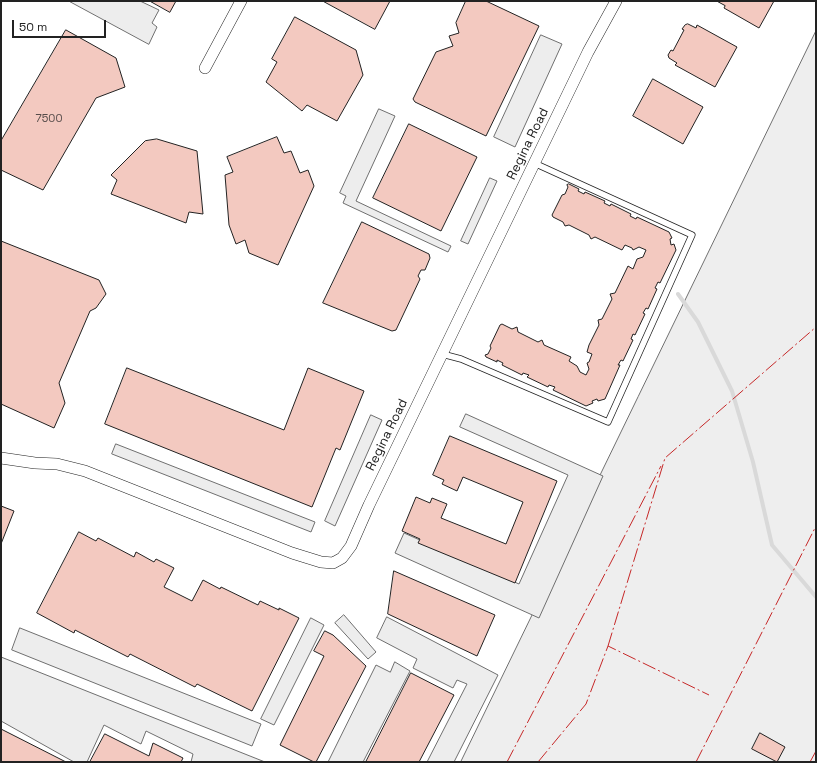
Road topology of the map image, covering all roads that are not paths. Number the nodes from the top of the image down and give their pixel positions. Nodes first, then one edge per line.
1 (242, 1) edge
2 (616, 1) edge
3 (205, 68) dead end
4 (534, 163) junction
5 (442, 354) junction
6 (1, 458) edge

1 - 3 street
2 - 4 street, Regina Road
4 - 5 street, Regina Road
4 - 5 lane
5 - 6 street, Regina Road

